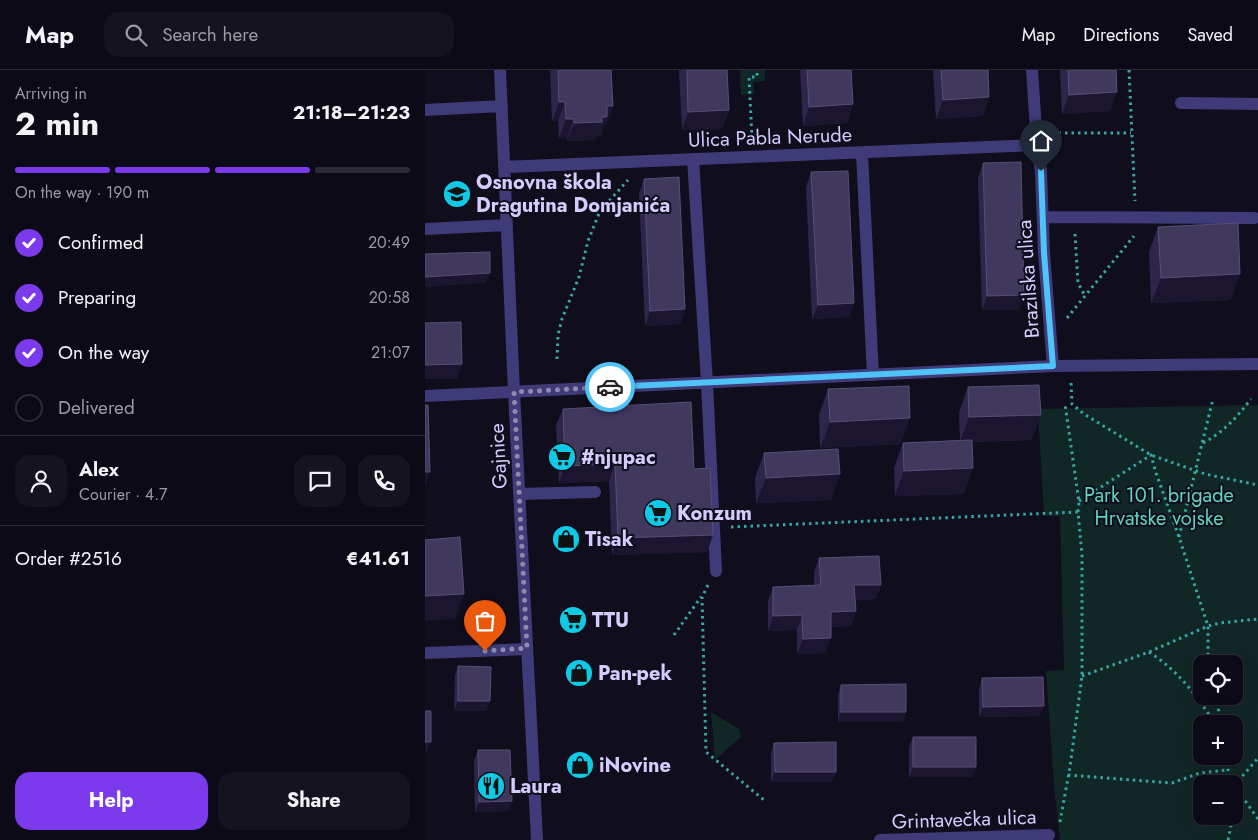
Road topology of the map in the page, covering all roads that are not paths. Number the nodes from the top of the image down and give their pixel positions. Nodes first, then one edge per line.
1 (500, 70) edge
2 (1032, 70) edge
3 (1181, 103) dead end
4 (1258, 104) edge
5 (502, 106) junction
6 (425, 110) edge
7 (1037, 145) junction
8 (862, 152) junction
9 (693, 159) junction
10 (505, 167) junction
11 (1043, 217) junction
12 (1255, 218) dead end
13 (507, 225) junction
14 (425, 229) edge
15 (1258, 364) edge
16 (1053, 366) junction
17 (873, 375) junction
18 (707, 383) junction
19 (514, 392) junction
20 (425, 396) edge
21 (595, 492) dead end
22 (519, 494) junction
23 (716, 571) road end
24 (527, 648) junction
25 (425, 653) edge
26 (1054, 832) road end
27 (537, 840) edge
28 (880, 840) edge

1 - 5 street, Gajnice
2 - 7 street, Brazilska ulica
3 - 4 street
5 - 6 street
5 - 10 street, Gajnice
7 - 8 street, Ulica Pabla Nerude
7 - 11 street, Brazilska ulica
8 - 9 street, Ulica Pabla Nerude
8 - 17 street
9 - 10 street, Ulica Pabla Nerude
9 - 18 street
10 - 13 street, Gajnice
11 - 12 street
11 - 16 street, Brazilska ulica
13 - 14 street
13 - 19 street, Gajnice
15 - 16 street
16 - 17 street
17 - 18 street
18 - 19 street
18 - 23 street
19 - 20 street
19 - 22 street, Gajnice
21 - 22 street
22 - 24 street, Gajnice
24 - 25 street
24 - 27 street, Gajnice
26 - 28 street, Grintavečka ulica

